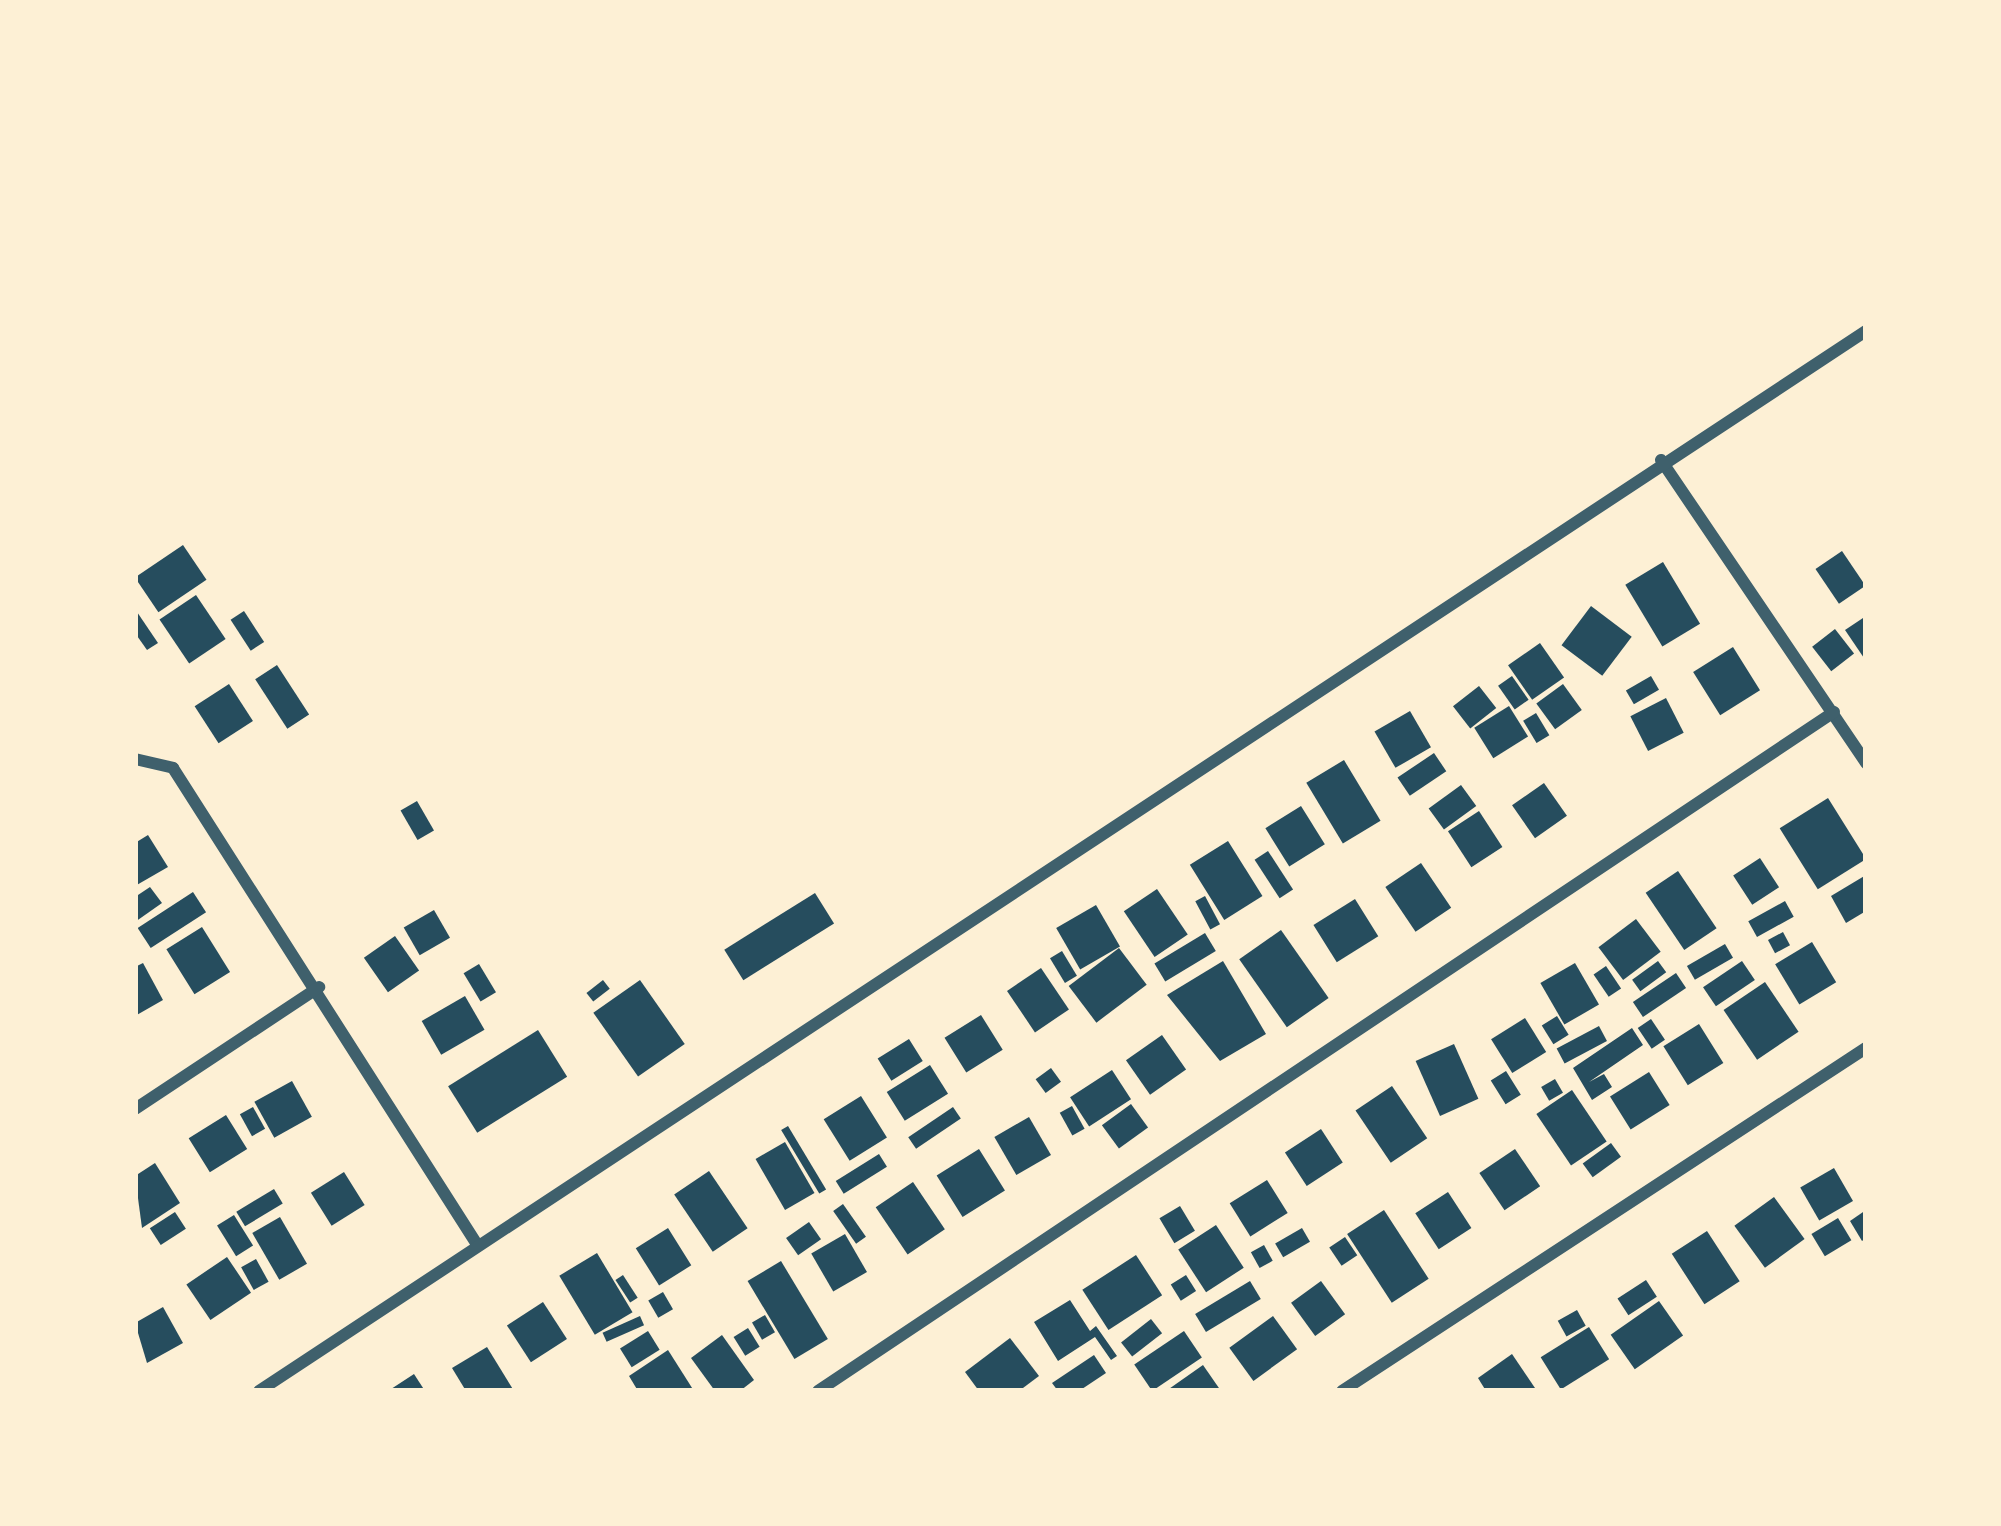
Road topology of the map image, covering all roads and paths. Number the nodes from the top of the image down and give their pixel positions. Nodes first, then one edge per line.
1 (1866, 331) edge
2 (1660, 460) junction
3 (1834, 712) junction
4 (135, 759) edge
5 (1866, 763) edge
6 (319, 987) junction
7 (1866, 1048) edge
8 (135, 1108) edge
9 (478, 1246) junction
10 (259, 1391) edge
11 (818, 1391) edge
12 (1342, 1391) edge

1 - 2 street
2 - 3 street
2 - 9 street
3 - 5 street
3 - 11 street
4 - 6 street
6 - 8 street
6 - 9 street
7 - 12 street
9 - 10 street

